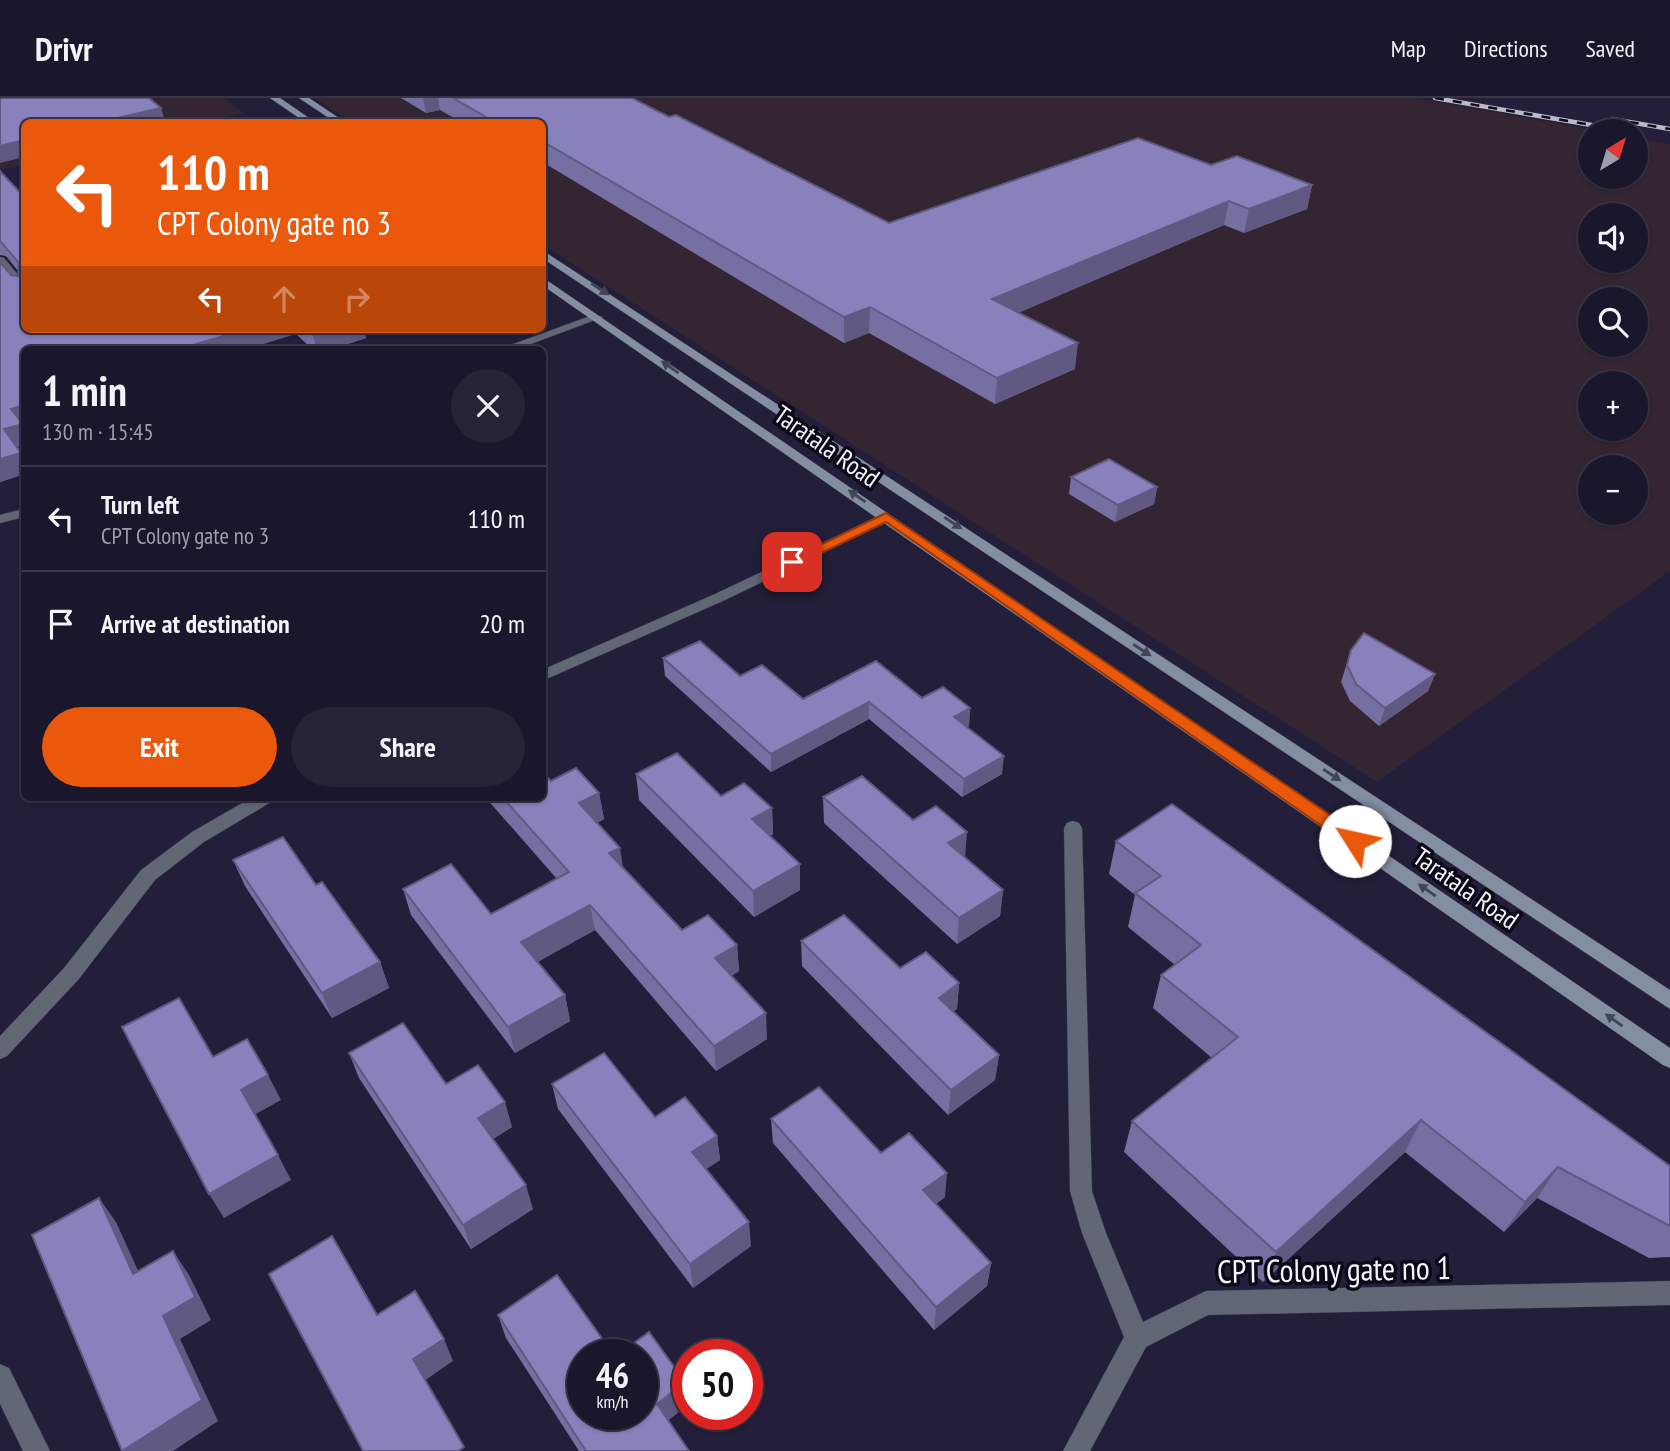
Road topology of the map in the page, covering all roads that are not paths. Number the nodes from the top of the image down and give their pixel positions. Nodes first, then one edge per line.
1 (274, 98) edge
2 (303, 98) edge
3 (306, 119) edge
4 (335, 119) edge
5 (546, 256) edge
6 (0, 260) edge
7 (546, 282) edge
8 (21, 285) edge
9 (597, 317) junction
10 (514, 346) edge
11 (21, 514) edge
12 (886, 517) junction
13 (0, 519) edge
14 (546, 674) edge
15 (260, 801) edge
16 (1073, 828) dead end
17 (1670, 1001) edge
18 (0, 1050) edge
19 (1670, 1059) edge
20 (1670, 1293) edge
21 (1137, 1338) junction
22 (0, 1377) edge
23 (37, 1451) edge
24 (1076, 1451) edge

1 - 3 main road
2 - 4 main road
5 -> 17 main road
6 - 8 street
7 - 9 main road, Taratala Road
9 - 10 street
12 -> 9 main road, Taratala Road
11 - 13 street
12 - 14 street
19 -> 12 main road, Taratala Road
15 - 18 street
16 - 21 street
20 - 21 street, CPT Colony gate no 1
21 - 24 street
22 - 23 street

